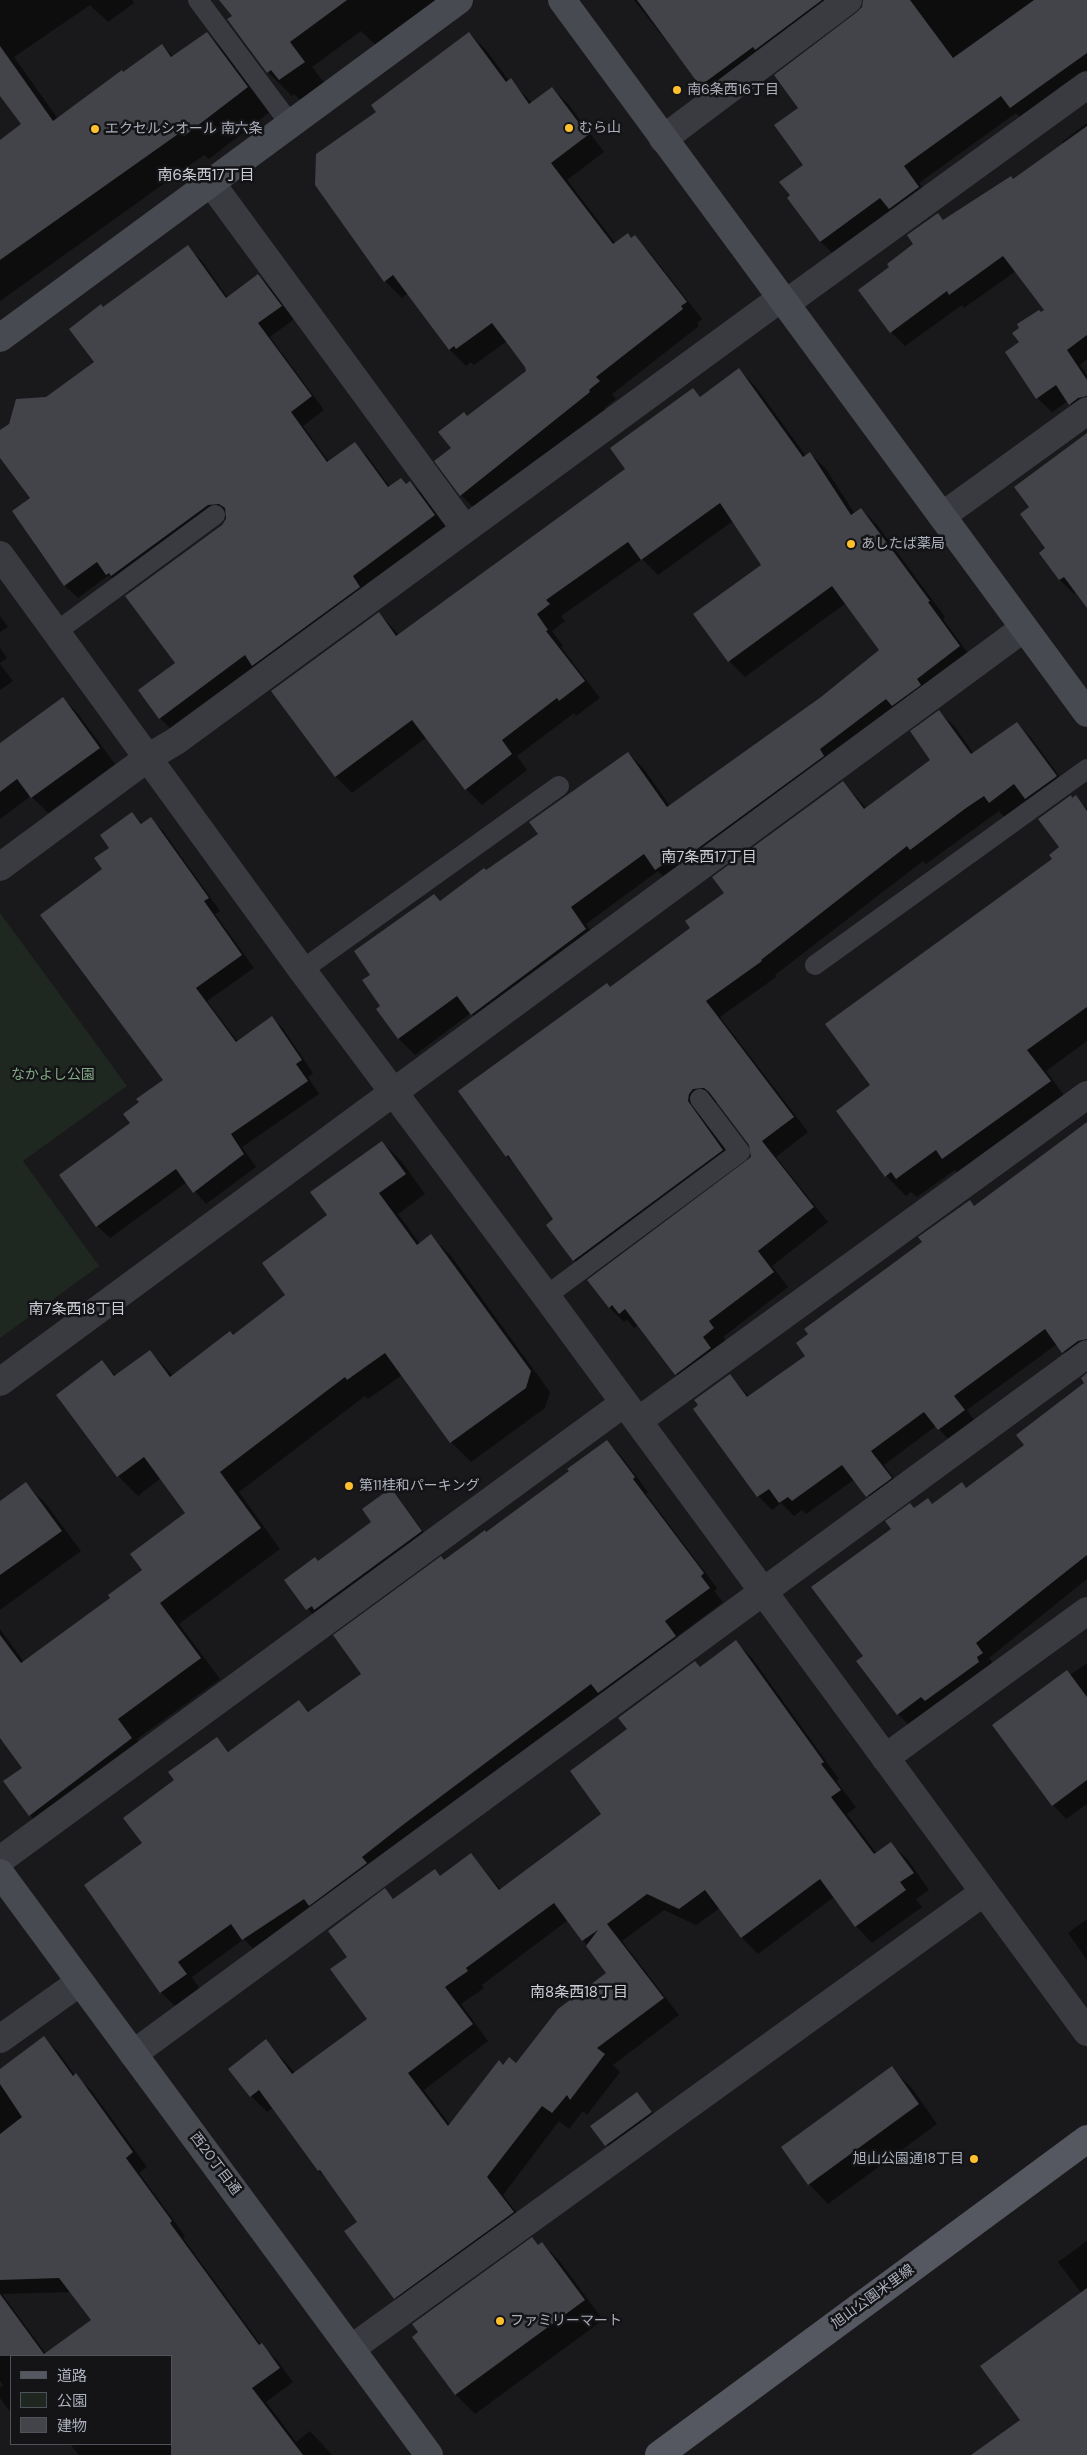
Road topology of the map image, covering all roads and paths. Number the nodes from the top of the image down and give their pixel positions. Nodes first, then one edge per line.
1 (198, 0) edge
2 (459, 0) edge
3 (562, 0) edge
4 (848, 0) edge
5 (1087, 85) edge
6 (291, 124) junction
7 (663, 139) junction
8 (211, 184) junction
9 (783, 301) junction
10 (0, 338) edge
11 (1087, 411) edge
12 (215, 515) dead end
13 (942, 516) junction
14 (465, 529) junction
15 (0, 555) edge
16 (1024, 628) junction
17 (56, 632) junction
18 (1087, 714) edge
19 (149, 757) junction
20 (1087, 769) edge
21 (559, 786) dead end
22 (0, 866) edge
23 (815, 965) dead end
24 (302, 970) junction
25 (394, 1091) junction
26 (1087, 1095) edge
27 (700, 1099) dead end
28 (546, 1296) junction
29 (1087, 1354) edge
30 (0, 1382) edge
31 (631, 1412) junction
32 (763, 1591) junction
33 (1087, 1611) edge
34 (886, 1758) junction
35 (0, 1860) edge
36 (0, 1874) edge
37 (984, 1892) junction
38 (80, 1982) junction
39 (1087, 2032) edge
40 (0, 2040) edge
41 (134, 2054) junction
42 (1087, 2138) edge
43 (352, 2348) junction
44 (430, 2455) edge
45 (659, 2455) edge

1 - 6 lane
2 - 6 street
3 - 7 street
4 - 7 street
5 - 9 street
6 - 8 street
7 - 9 street
8 - 10 street
8 - 14 street
9 - 13 street
9 - 14 street
11 - 13 street
12 - 17 lane
13 - 16 street
14 - 19 street
15 - 17 street
16 - 18 street
16 - 25 street
17 - 19 street
19 - 22 street
19 - 24 street
20 - 23 lane
21 - 24 lane
24 - 25 street
25 - 28 street
25 - 30 street
26 - 31 street
27 - 28 lane
28 - 31 street
29 - 32 street
31 - 32 street
31 - 35 street
32 - 34 street
32 - 41 street
33 - 34 street
34 - 37 street
36 - 38 street, 西20丁目通
37 - 39 street
37 - 43 street
38 - 40 street
38 - 41 street, 西20丁目通
41 - 43 street, 西20丁目通
42 - 45 main road, 旭山公園米里線
43 - 44 street, 西20丁目通

